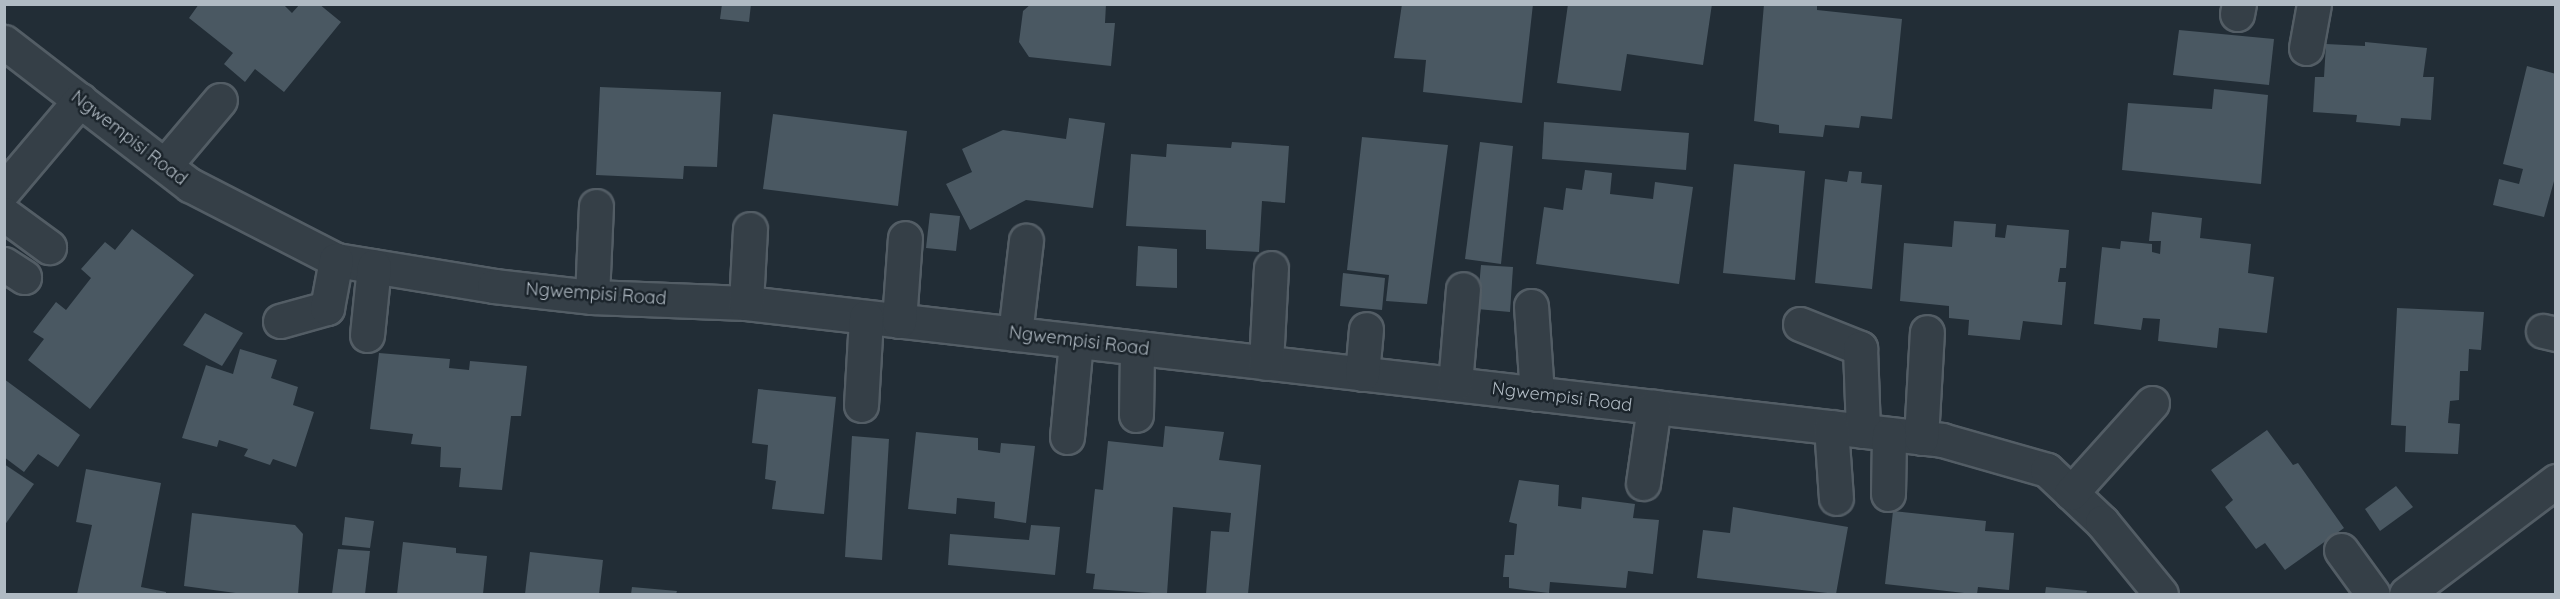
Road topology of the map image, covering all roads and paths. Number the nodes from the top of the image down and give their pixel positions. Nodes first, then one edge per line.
1 (2314, 4) edge
2 (4, 42) edge
3 (2306, 48) dead end
4 (80, 100) junction
5 (220, 100) dead end
6 (165, 165) junction
7 (4, 190) edge
8 (596, 206) dead end
9 (4, 214) edge
10 (750, 229) dead end
11 (905, 238) dead end
12 (1026, 241) dead end
13 (49, 247) dead end
14 (336, 260) junction
15 (374, 266) junction
16 (1271, 268) dead end
17 (1463, 289) dead end
18 (592, 297) junction
19 (746, 303) junction
20 (1531, 306) dead end
21 (866, 317) junction
22 (280, 321) dead end
23 (899, 321) junction
24 (1800, 324) dead end
25 (1366, 329) dead end
26 (1927, 332) dead end
27 (1015, 334) junction
28 (367, 335) dead end
29 (1076, 341) junction
30 (1137, 348) junction
31 (1266, 363) junction
32 (1362, 374) junction
33 (1455, 384) junction
34 (1537, 394) junction
35 (2152, 403) dead end
36 (861, 405) dead end
37 (1654, 407) junction
38 (1136, 415) dead end
39 (1831, 427) junction
40 (1876, 433) junction
41 (1067, 437) dead end
42 (1922, 438) junction
43 (2556, 481) edge
44 (1643, 483) dead end
45 (2071, 493) junction
46 (1888, 494) dead end
47 (1836, 498) dead end
48 (2341, 550) dead end
49 (2442, 584) edge
50 (2162, 594) edge
51 (2373, 594) edge
52 (2406, 594) edge

1 - 3 street
2 - 4 street, Ngwempisi Road
4 - 6 street, Ngwempisi Road
4 - 7 street
5 - 6 street
6 - 14 street, Ngwempisi Road
8 - 18 street
9 - 13 street
10 - 19 street
11 - 23 street
12 - 27 street
14 - 15 street, Ngwempisi Road
14 - 22 street
15 - 18 street, Ngwempisi Road
15 - 28 street
16 - 31 street
17 - 33 street
18 - 19 street, Ngwempisi Road
19 - 21 street, Ngwempisi Road
20 - 34 street
21 - 23 street, Ngwempisi Road
21 - 36 street
23 - 27 street, Ngwempisi Road
24 - 40 street
25 - 32 street
26 - 42 street
27 - 29 street, Ngwempisi Road
29 - 30 street, Ngwempisi Road
29 - 41 street
30 - 31 street, Ngwempisi Road
30 - 38 street
31 - 32 street, Ngwempisi Road
32 - 33 street, Ngwempisi Road
33 - 34 street, Ngwempisi Road
34 - 37 street, Ngwempisi Road
35 - 45 street
37 - 39 street, Ngwempisi Road
37 - 44 street
39 - 40 street, Ngwempisi Road
39 - 47 street
40 - 42 street, Ngwempisi Road
40 - 46 street
42 - 45 street, Ngwempisi Road
43 - 49 street
45 - 50 street, Ngwempisi Road
48 - 51 street
49 - 52 street

